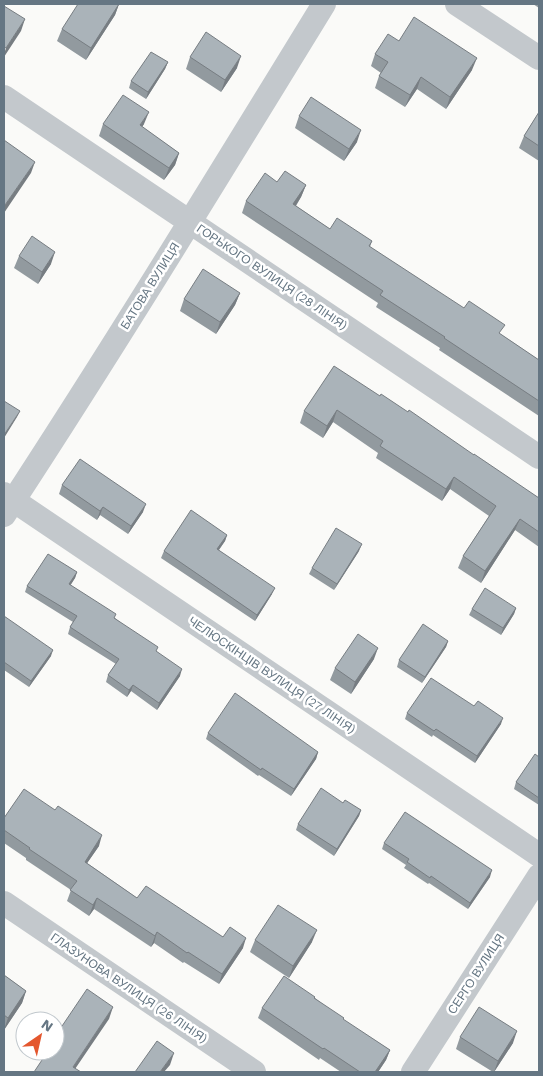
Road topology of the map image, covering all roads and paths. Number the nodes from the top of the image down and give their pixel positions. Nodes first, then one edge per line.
1 (324, 4) edge
2 (457, 4) edge
3 (539, 58) edge
4 (4, 97) edge
5 (190, 222) junction
6 (539, 457) edge
7 (7, 503) edge
8 (539, 855) edge
9 (539, 876) edge
10 (4, 903) edge
11 (254, 1072) edge
12 (413, 1072) edge

1 - 5 street, БАТОВА ВУЛИЦЯ
2 - 3 street
4 - 5 street, ГОРЬКОГО ВУЛИЦЯ (28 ЛIНIЯ)
5 - 6 street, ГОРЬКОГО ВУЛИЦЯ (28 ЛIНIЯ)
5 - 7 street, БАТОВА ВУЛИЦЯ
7 - 8 street, ЧЕЛЮСКІНЦІВ ВУЛИЦЯ (27 ЛIНIЯ)
9 - 12 street, СЕРГО ВУЛИЦЯ
10 - 11 street, ГЛАЗУНОВА ВУЛИЦЯ (26 ЛIНIЯ)

